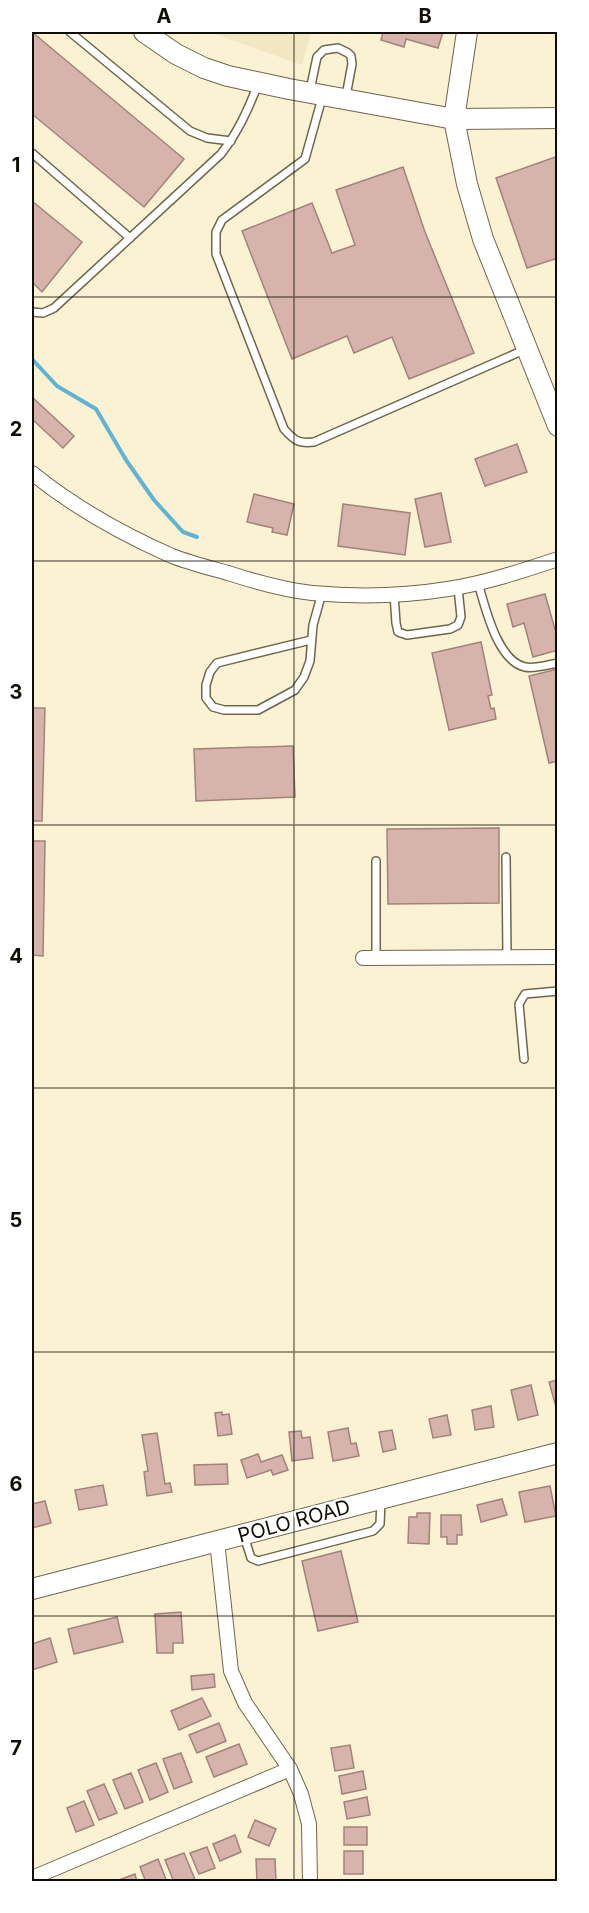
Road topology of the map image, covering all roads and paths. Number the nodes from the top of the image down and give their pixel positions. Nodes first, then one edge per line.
1 (70, 32) edge
2 (144, 32) edge
3 (467, 32) edge
4 (258, 82) junction
5 (316, 94) junction
6 (346, 99) junction
7 (558, 118) edge
8 (454, 119) junction
9 (231, 141) junction
10 (32, 153) edge
11 (130, 238) junction
12 (32, 312) edge
13 (527, 349) junction
14 (558, 426) edge
15 (32, 473) edge
16 (558, 559) edge
17 (478, 584) junction
18 (458, 588) junction
19 (322, 593) junction
20 (394, 594) junction
21 (311, 640) junction
22 (558, 663) edge
23 (506, 857) dead end
24 (376, 861) dead end
25 (507, 957) junction
26 (558, 957) edge
27 (370, 958) joint
28 (558, 990) edge
29 (524, 1059) dead end
30 (558, 1453) edge
31 (381, 1498) junction
32 (243, 1534) junction
33 (217, 1541) junction
34 (32, 1589) edge
35 (290, 1769) junction
36 (32, 1878) edge
37 (310, 1881) edge

1 - 9 lane
2 - 4 main road
3 - 8 main road
4 - 5 main road
4 - 9 lane
5 - 6 main road
5 - 6 lane
5 - 13 lane
6 - 8 main road
7 - 8 main road
8 - 13 main road
9 - 11 lane
10 - 11 lane
11 - 12 lane
13 - 14 main road
15 - 19 street
16 - 17 street
17 - 18 street
17 - 22 lane
18 - 20 street
18 - 20 lane
19 - 20 street
19 - 21 lane
21 - 21 lane
23 - 25 lane
24 - 27 lane
25 - 26 street
25 - 27 street
28 - 29 lane
30 - 31 main road, POLO ROAD
31 - 32 main road, POLO ROAD
31 - 32 lane
32 - 33 main road, POLO ROAD
33 - 34 main road, POLO ROAD
33 - 35 street
35 - 36 street
35 - 37 street

